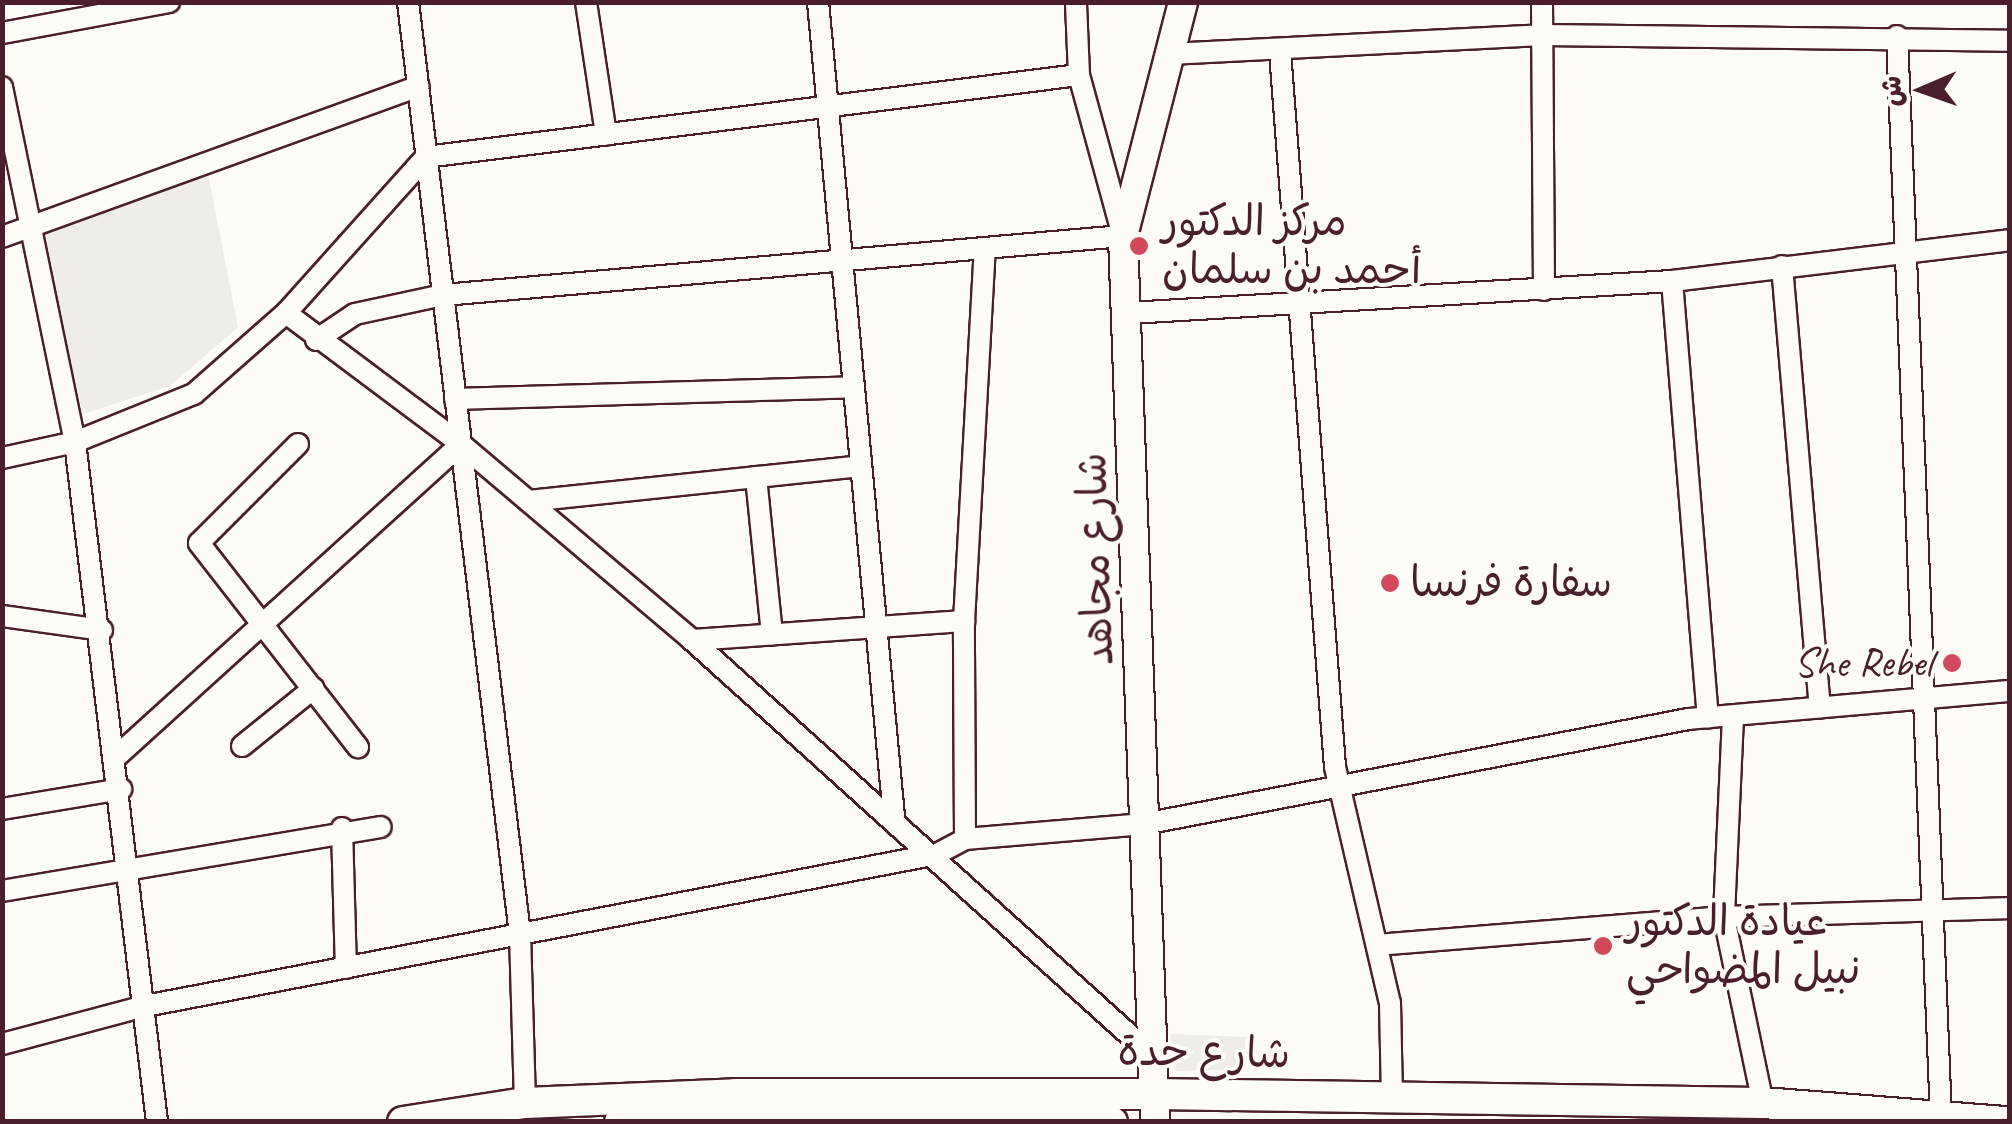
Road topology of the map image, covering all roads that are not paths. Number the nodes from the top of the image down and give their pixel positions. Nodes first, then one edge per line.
1 (408, 2) edge
2 (586, 2) edge
3 (818, 2) edge
4 (1076, 2) edge
5 (1183, 2) edge
6 (1542, 2) edge
7 (162, 3) edge
8 (2, 33) edge
9 (1542, 34) junction
10 (1898, 36) junction
11 (2010, 41) edge
12 (1280, 52) junction
13 (1169, 54) junction
14 (1079, 75) junction
15 (418, 86) junction
16 (2, 87) edge
17 (827, 105) junction
18 (606, 134) junction
19 (426, 158) junction
20 (29, 231) junction
21 (1123, 236) junction
22 (2, 237) edge
23 (2010, 240) edge
24 (984, 250) junction
25 (1906, 251) junction
26 (841, 258) junction
27 (1782, 266) junction
28 (1672, 280) junction
29 (1544, 290) junction
30 (443, 295) junction
31 (1304, 304) junction
32 (286, 312) junction
33 (1129, 313) junction
34 (316, 340) junction
35 (853, 387) junction
36 (455, 399) junction
37 (76, 442) junction
38 (298, 444) dead end
39 (461, 444) junction
40 (2, 458) edge
41 (860, 466) junction
42 (756, 477) junction
43 (529, 502) junction
44 (2, 616) edge
45 (964, 621) junction
46 (266, 625) junction
47 (875, 627) junction
48 (102, 630) junction
49 (772, 634) junction
50 (692, 640) junction
51 (314, 688) junction
52 (2010, 691) edge
53 (1931, 701) junction
54 (1820, 708) junction
55 (1733, 717) junction
56 (1708, 718) junction
57 (242, 746) dead end
58 (358, 747) dead end
59 (118, 756) junction
60 (121, 789) junction
61 (1347, 789) junction
62 (2, 809) edge
63 (894, 817) junction
64 (1144, 824) junction
65 (381, 827) dead end
66 (342, 828) junction
67 (965, 838) junction
68 (937, 854) junction
69 (130, 870) junction
70 (2, 891) edge
71 (1934, 907) junction
72 (2010, 908) edge
73 (1724, 917) junction
74 (520, 934) junction
75 (1377, 945) junction
76 (346, 968) junction
77 (145, 1006) junction
78 (2, 1044) edge
79 (1155, 1058) junction
80 (1392, 1098) junction
81 (525, 1103) junction
82 (1763, 1103) junction
83 (1156, 1108) edge
84 (1941, 1118) junction
85 (955, 1120) edge
86 (157, 1122) edge
87 (403, 1122) edge
88 (620, 1122) edge
89 (1112, 1122) edge
90 (2004, 1122) edge

1 - 15 street
2 - 18 street
3 - 17 street
4 - 14 street
5 - 13 street, شارع مجاهد
6 - 9 street
7 - 8 street
9 - 10 street
9 - 12 street
9 - 29 street
10 - 11 street
10 - 25 street
12 - 13 street
12 - 31 street
13 - 21 street, شارع مجاهد
14 - 17 street
14 - 21 street
15 - 19 street
15 - 20 street
16 - 20 street
17 - 18 street
17 - 26 street
18 - 19 street
19 - 30 street
19 - 32 street
20 - 22 street
20 - 37 street
21 - 24 street
21 - 33 street, شارع مجاهد
23 - 25 street
24 - 26 street
24 - 45 street
25 - 27 street
25 - 53 street
26 - 30 street
26 - 35 street
27 - 28 street
27 - 54 street
28 - 29 street
28 - 56 street
29 - 31 street
30 - 34 street
30 - 36 street
31 - 33 street
31 - 61 street
32 - 34 street
32 - 37 street
33 - 64 street, شارع مجاهد
34 - 39 street
35 - 36 street
35 - 41 street
36 - 39 street
37 - 40 street
37 - 48 street
38 - 46 street
39 - 43 street
39 - 46 street
39 - 74 street
41 - 42 street
41 - 47 street
42 - 43 street
42 - 49 street
43 - 50 street
44 - 48 street
45 - 47 street
45 - 67 street
46 - 51 street
46 - 59 street
47 - 49 street
47 - 63 street
48 - 59 street
49 - 50 street
50 - 63 street
51 - 57 street
51 - 58 street
52 - 53 street
53 - 54 street
53 - 71 street
54 - 55 street
55 - 56 street
55 - 73 street
56 - 61 street
59 - 60 street
60 - 62 street
60 - 69 street
61 - 64 street
61 - 75 street
63 - 68 street
64 - 67 street
64 - 79 street, شارع مجاهد
65 - 66 street
66 - 69 street
66 - 76 street
67 - 68 street
68 - 74 street
68 - 79 street
69 - 70 street
69 - 77 street
71 - 72 street
71 - 73 street
71 - 84 street
73 - 75 street
73 - 82 street
74 - 76 street
74 - 81 street
75 - 80 street
76 - 77 street
77 - 78 street
77 - 86 street
79 - 83 street, شارع مجاهد
80 - 82 main road, شارع حدة
80 - 83 main road, شارع حدة
81 - 83 main road, شارع حدة
81 - 87 main road, شارع حدة
82 - 84 main road, شارع حدة
84 - 90 main road, شارع حدة
85 - 88 main road, شارع حدة
85 - 89 main road, شارع حدة

